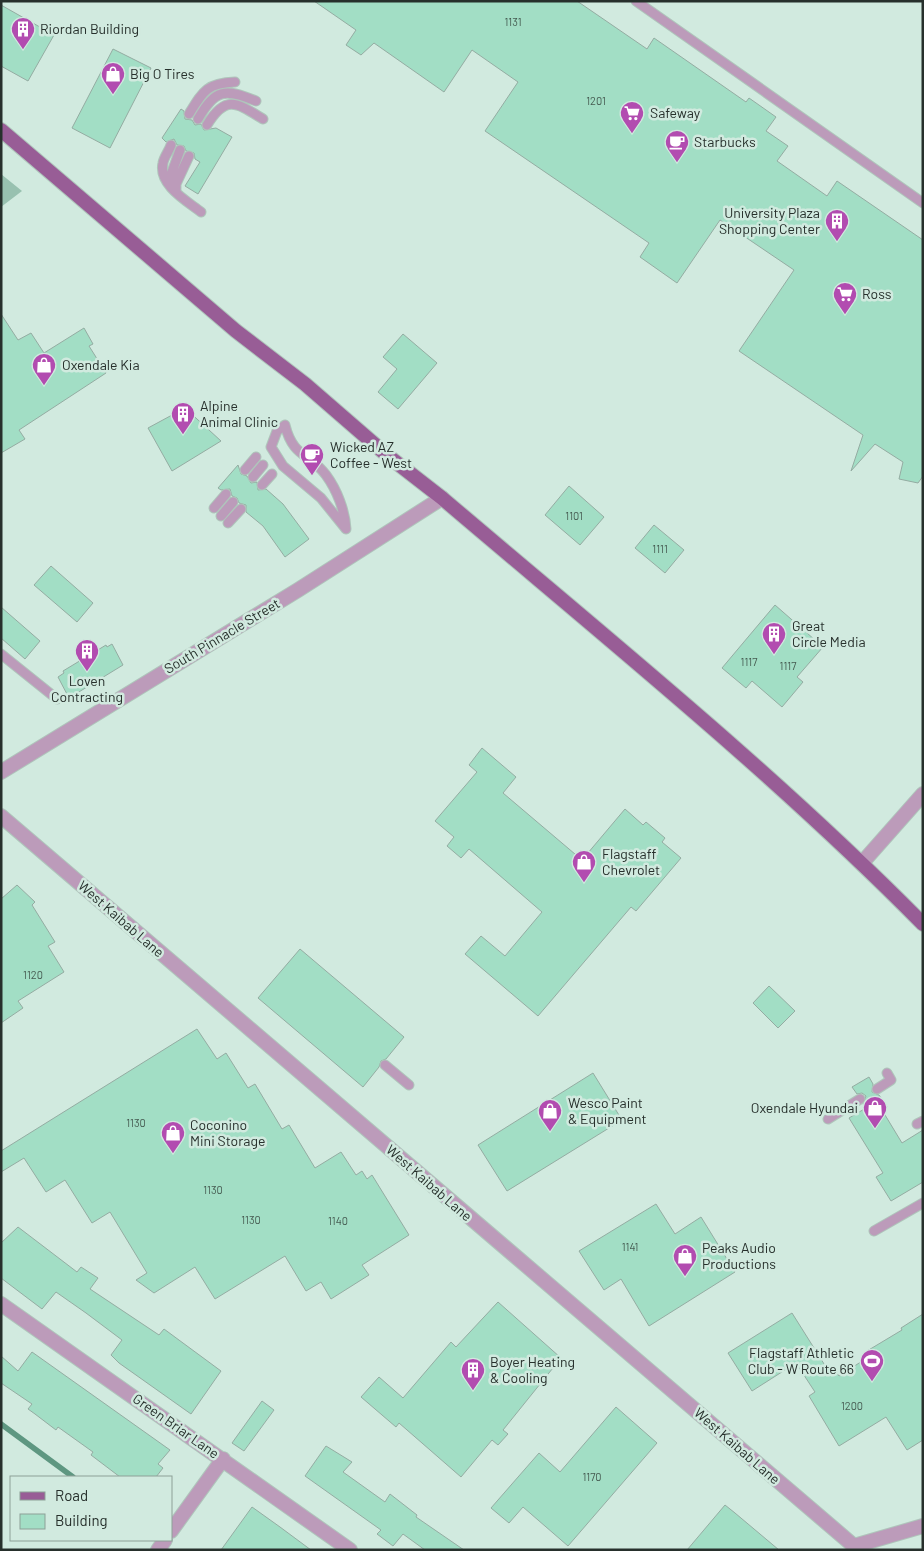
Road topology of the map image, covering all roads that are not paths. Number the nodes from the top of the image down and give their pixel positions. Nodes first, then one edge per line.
1 (636, 1) edge
2 (235, 82) dead end
3 (256, 100) dead end
4 (189, 114) dead end
5 (263, 118) dead end
6 (198, 119) dead end
7 (207, 125) dead end
8 (1, 130) edge
9 (172, 145) dead end
10 (180, 150) dead end
11 (189, 156) dead end
12 (168, 183) junction
13 (176, 191) junction
14 (923, 203) edge
15 (201, 212) dead end
16 (256, 457) dead end
17 (263, 465) dead end
18 (245, 470) dead end
19 (272, 474) dead end
20 (253, 478) dead end
21 (262, 485) dead end
22 (226, 494) dead end
23 (442, 498) junction
24 (233, 502) dead end
25 (214, 508) dead end
26 (241, 509) dead end
27 (221, 516) dead end
28 (228, 523) dead end
29 (346, 529) joint
30 (1, 654) edge
31 (57, 699) dead end
32 (1, 772) edge
33 (923, 794) edge
34 (1, 816) edge
35 (862, 863) junction
36 (923, 924) edge
37 (385, 1065) dead end
38 (887, 1073) dead end
39 (409, 1085) dead end
40 (877, 1089) dead end
41 (860, 1099) dead end
42 (828, 1119) dead end
43 (923, 1203) edge
44 (874, 1231) dead end
45 (1, 1304) edge
46 (223, 1459) junction
47 (923, 1526) edge
48 (172, 1531) edge
49 (855, 1548) edge
50 (350, 1550) edge

1 - 14 lane
2 - 4 lane
3 - 6 lane
5 - 7 lane
8 - 23 main road
9 - 12 lane
10 - 12 lane
11 - 13 lane
12 - 13 lane
13 - 15 lane
16 - 18 lane
17 - 20 lane
19 - 21 lane
22 - 25 lane
23 - 32 street, South Pinnacle Street
23 - 35 main road
24 - 27 lane
26 - 28 lane
29 - 29 lane
30 - 31 lane
33 - 35 street
34 - 49 street, West Kaibab Lane
35 - 36 main road
37 - 39 lane
38 - 40 lane
41 - 42 lane
43 - 44 lane
45 - 46 street, Green Briar Lane
46 - 48 street
46 - 50 street, Green Briar Lane
47 - 49 street

